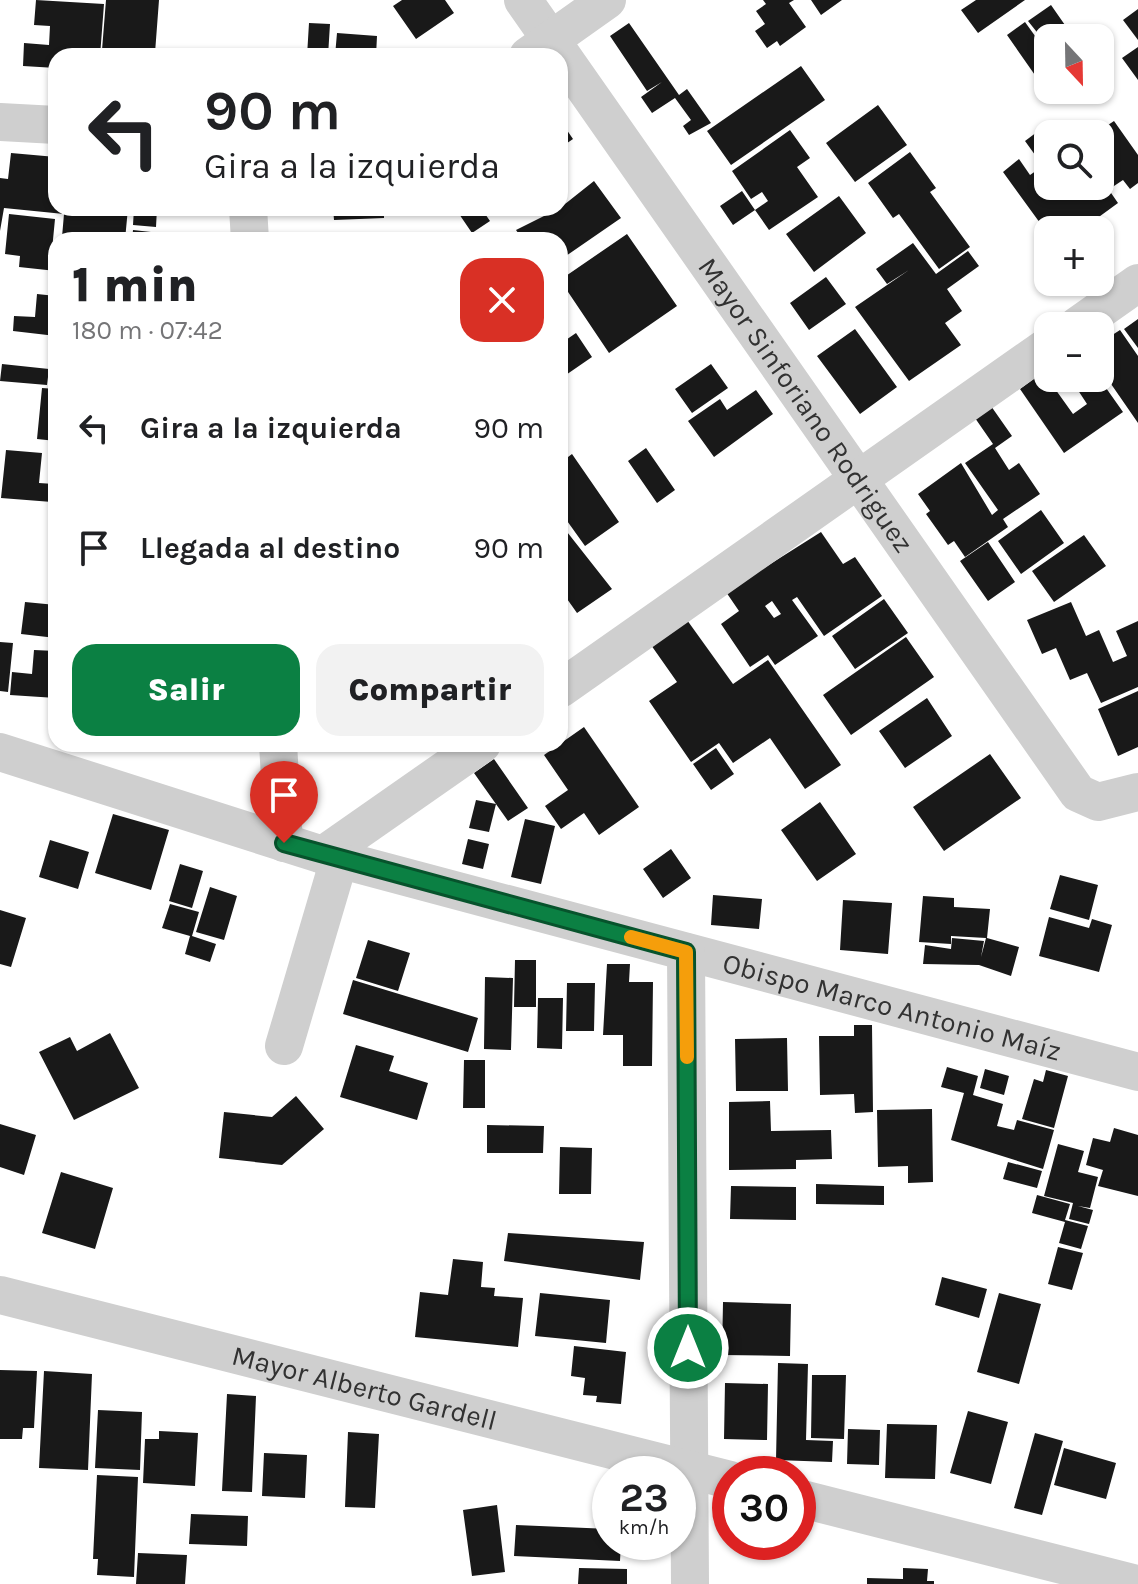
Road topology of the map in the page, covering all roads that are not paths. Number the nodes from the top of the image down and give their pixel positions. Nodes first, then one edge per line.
1 (523, 0) edge
2 (607, 0) edge
3 (539, 48) edge
4 (568, 87) edge
5 (0, 122) edge
6 (48, 125) edge
7 (1138, 283) edge
8 (1097, 312) edge
9 (1034, 356) edge
10 (860, 478) junction
11 (568, 683) edge
12 (0, 752) edge
13 (278, 752) edge
14 (471, 752) edge
15 (1138, 792) edge
16 (284, 843) junction
17 (331, 858) junction
18 (686, 952) junction
19 (284, 1046) dead end
20 (1138, 1072) edge
21 (0, 1295) edge
22 (634, 1456) edge
23 (689, 1456) edge
24 (816, 1503) edge
25 (690, 1560) edge
26 (690, 1584) edge
27 (1137, 1584) edge

1 - 3 street, Mayor Sinforiano Rodriguez
2 - 3 street
4 - 10 street, Mayor Sinforiano Rodriguez
5 - 6 street
7 - 8 street
9 - 10 street
10 - 11 street
10 - 15 street, Mayor Sinforiano Rodriguez
12 - 16 street, Obispo Marco Antonio Maíz
13 - 16 street
14 - 17 street
16 - 17 street, Obispo Marco Antonio Maíz
17 - 18 street, Obispo Marco Antonio Maíz
17 - 19 street
18 - 20 street, Obispo Marco Antonio Maíz
18 - 23 street
21 - 22 street, Mayor Alberto Gardell
24 - 27 street
25 - 26 street

